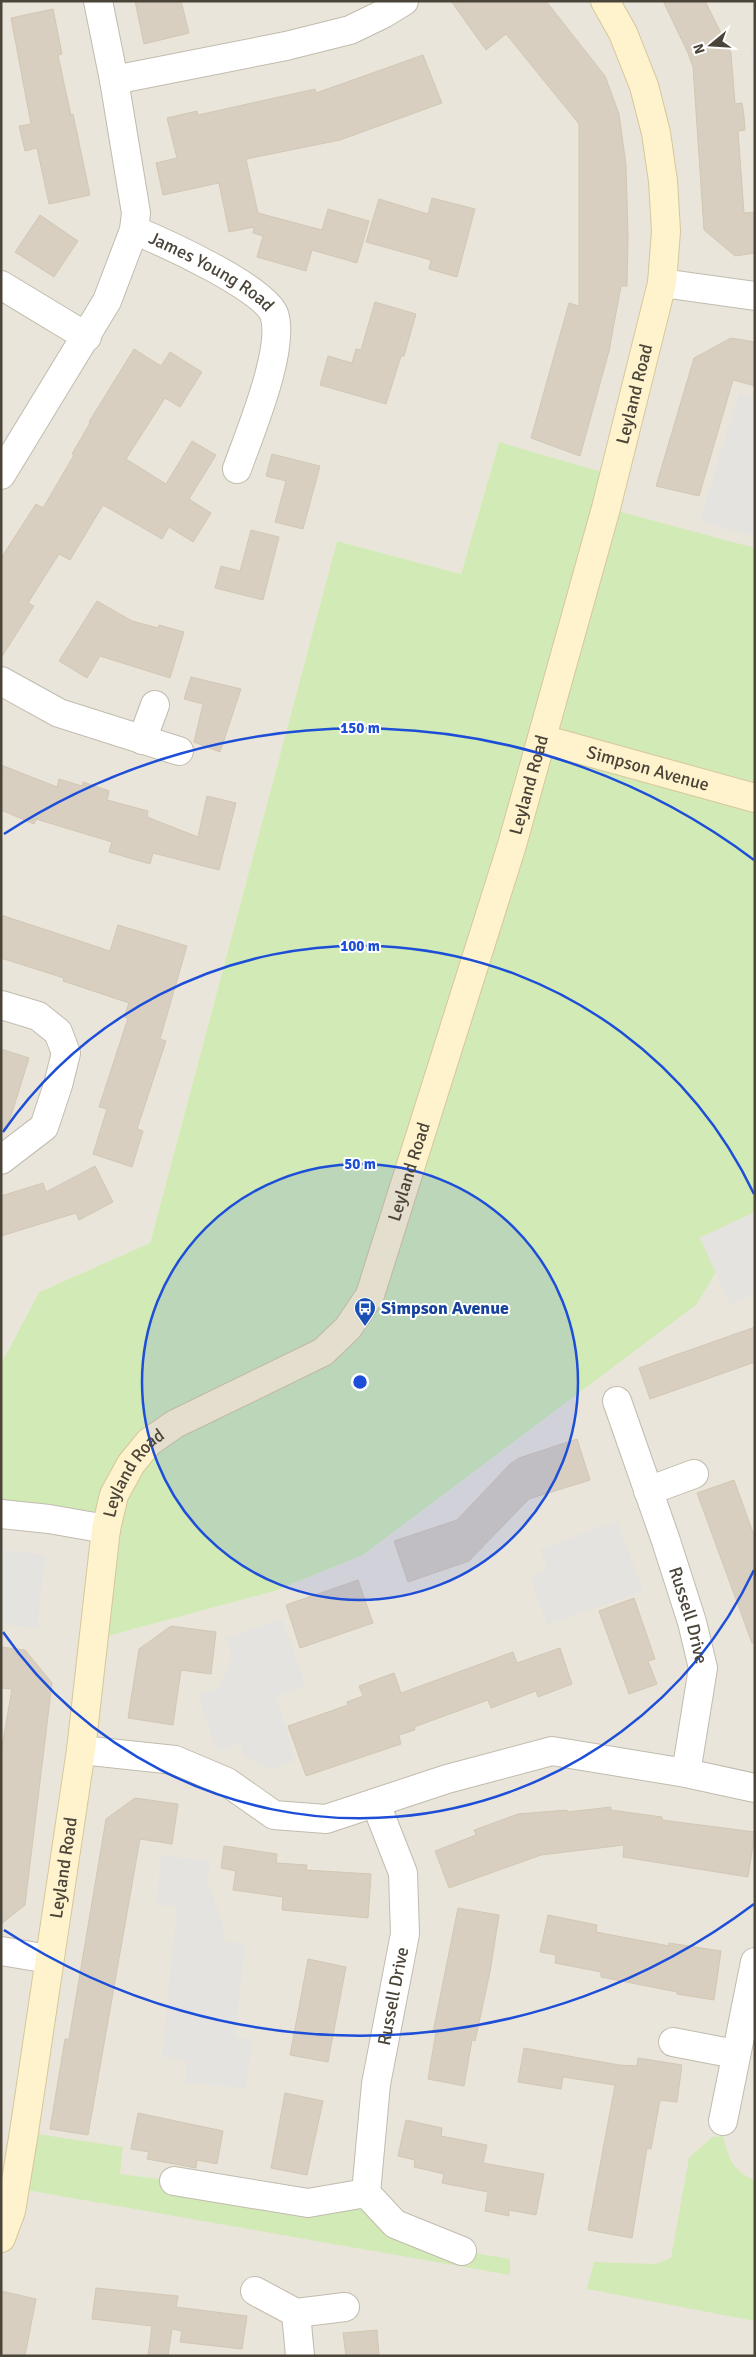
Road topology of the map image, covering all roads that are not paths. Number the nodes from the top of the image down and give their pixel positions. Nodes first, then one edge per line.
1 (98, 1) edge
2 (404, 1) edge
3 (605, 1) edge
4 (114, 80) junction
5 (134, 230) junction
6 (662, 283) junction
7 (1, 285) edge
8 (755, 296) edge
9 (87, 337) junction
10 (237, 469) dead end
11 (1, 475) edge
12 (1, 681) edge
13 (155, 705) dead end
14 (542, 739) junction
15 (142, 740) junction
16 (179, 751) dead end
17 (755, 798) edge
18 (1, 1005) edge
19 (1, 1160) edge
20 (617, 1401) dead end
21 (694, 1474) dead end
22 (648, 1491) junction
23 (1, 1514) edge
24 (106, 1530) junction
25 (81, 1750) junction
26 (686, 1773) junction
27 (755, 1788) edge
28 (376, 1804) junction
29 (1, 1951) edge
30 (49, 1959) junction
31 (755, 1962) edge
32 (673, 2042) dead end
33 (735, 2054) junction
34 (723, 2121) dead end
35 (174, 2181) dead end
36 (366, 2193) junction
37 (1, 2238) edge
38 (462, 2251) dead end
39 (255, 2291) dead end
40 (345, 2307) dead end
41 (296, 2312) junction
42 (300, 2356) edge

1 - 4 street, James Young Road
2 - 4 street
3 - 6 street, Leyland Road
4 - 5 street, James Young Road
5 - 9 street, James Young Road
5 - 10 street, James Young Road
6 - 8 street
6 - 14 street, Leyland Road
7 - 9 street
9 - 11 street, James Young Road
12 - 15 street
13 - 15 street
14 - 17 street, Simpson Avenue
14 - 24 street, Leyland Road
15 - 16 street
18 - 19 street
20 - 22 street, Russell Drive
21 - 22 street
22 - 26 street, Russell Drive
23 - 24 street
24 - 25 street, Leyland Road
25 - 28 street
25 - 30 street, Leyland Road
26 - 27 street
26 - 28 street
28 - 36 street, Russell Drive
29 - 30 street
30 - 37 street, Leyland Road
31 - 33 street
32 - 33 street
33 - 34 street
35 - 36 street
36 - 38 street
39 - 41 street
40 - 41 street
41 - 42 street

